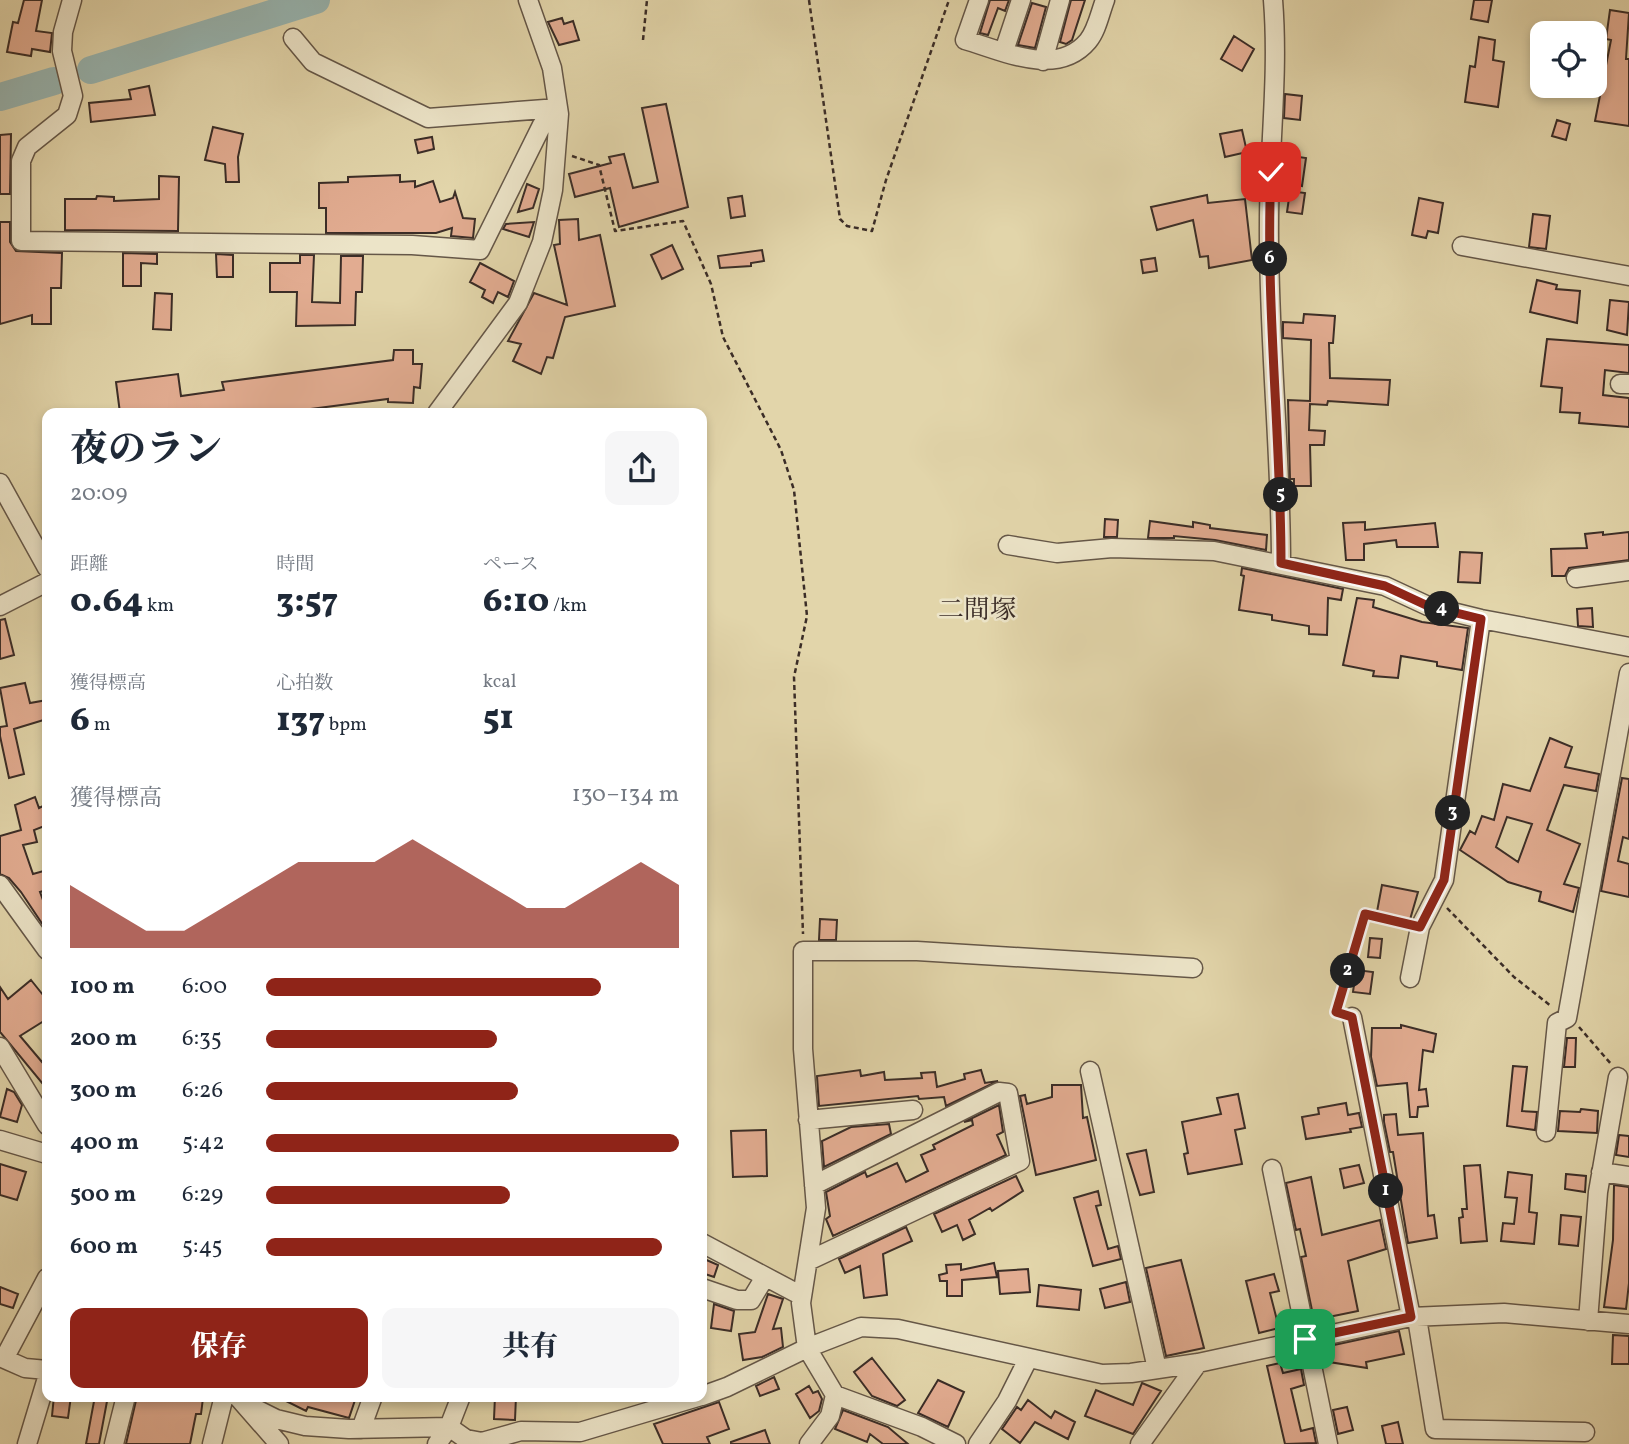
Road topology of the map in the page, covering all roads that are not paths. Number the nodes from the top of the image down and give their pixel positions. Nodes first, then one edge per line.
1 (72, 0) edge
2 (528, 0) edge
3 (979, 0) edge
4 (1021, 0) edge
5 (1060, 0) edge
6 (1105, 0) edge
7 (1273, 0) edge
8 (293, 38) dead end
9 (1004, 51) junction
10 (1043, 61) junction
11 (559, 111) junction
12 (1462, 246) dead end
13 (1629, 276) edge
14 (441, 408) edge
15 (0, 483) edge
16 (1008, 545) dead end
17 (42, 559) edge
18 (1281, 563) junction
19 (1629, 571) edge
20 (1576, 578) dead end
21 (42, 585) edge
22 (0, 606) edge
23 (1481, 619) junction
24 (1629, 647) edge
25 (1629, 673) edge
26 (0, 885) edge
27 (42, 943) edge
28 (1194, 968) dead end
29 (1410, 978) dead end
30 (1352, 1017) road end
31 (0, 1046) edge
32 (1090, 1070) dead end
33 (1618, 1077) road end
34 (913, 1110) dead end
35 (42, 1117) edge
36 (808, 1120) junction
37 (1546, 1132) dead end
38 (0, 1140) edge
39 (42, 1153) edge
40 (1272, 1169) dead end
41 (1601, 1172) junction
42 (1629, 1176) edge
43 (814, 1185) junction
44 (707, 1246) edge
45 (808, 1261) junction
46 (765, 1277) junction
47 (42, 1287) edge
48 (707, 1289) edge
49 (802, 1296) junction
50 (1414, 1317) junction
51 (1588, 1321) junction
52 (1629, 1324) edge
53 (1305, 1339) junction
54 (807, 1348) junction
55 (2, 1357) edge
56 (1028, 1359) junction
57 (1198, 1363) junction
58 (1157, 1369) junction
59 (42, 1370) edge
60 (42, 1394) edge
61 (707, 1394) edge
62 (835, 1395) junction
63 (124, 1402) edge
64 (222, 1402) edge
65 (244, 1402) edge
66 (245, 1402) edge
67 (371, 1402) edge
68 (459, 1402) edge
69 (684, 1402) edge
70 (449, 1427) junction
71 (361, 1429) junction
72 (1585, 1432) dead end
73 (583, 1438) edge
74 (277, 1443) edge
75 (27, 1444) edge
76 (114, 1444) edge
77 (212, 1444) edge
78 (437, 1444) edge
79 (809, 1444) edge
80 (956, 1444) edge
81 (978, 1444) edge
82 (1140, 1444) edge
83 (1328, 1444) edge

1 - 11 street
2 - 11 street
3 - 9 street
4 - 9 street
5 - 10 street
6 - 10 street
7 - 18 street
8 - 11 street
9 - 10 street
11 - 14 street
12 - 13 street
15 - 17 street
16 - 18 street
18 - 23 street
19 - 20 street
21 - 22 street
23 - 24 street
23 - 29 street
25 - 37 street
26 - 27 street
28 - 36 street
30 - 50 street
31 - 35 street
32 - 58 street
33 - 41 street
34 - 36 street
36 - 43 street
38 - 39 street
40 - 53 street
41 - 42 street
41 - 51 street
43 - 45 street
43 - 45 street
44 - 46 street
45 - 49 street
46 - 48 street
46 - 49 street
47 - 55 street
49 - 54 street
50 - 51 street
50 - 53 street
50 - 72 street
51 - 52 street
53 - 57 street
53 - 83 street
54 - 56 street
54 - 61 street
54 - 62 street
55 - 59 street
56 - 58 street
56 - 81 street
57 - 58 street
57 - 82 street
60 - 75 street
62 - 79 street
62 - 80 street
63 - 76 street
64 - 77 street
65 - 74 street
66 - 71 street
67 - 71 street
68 - 70 street
69 - 73 street
70 - 71 street
70 - 73 street
70 - 78 street

